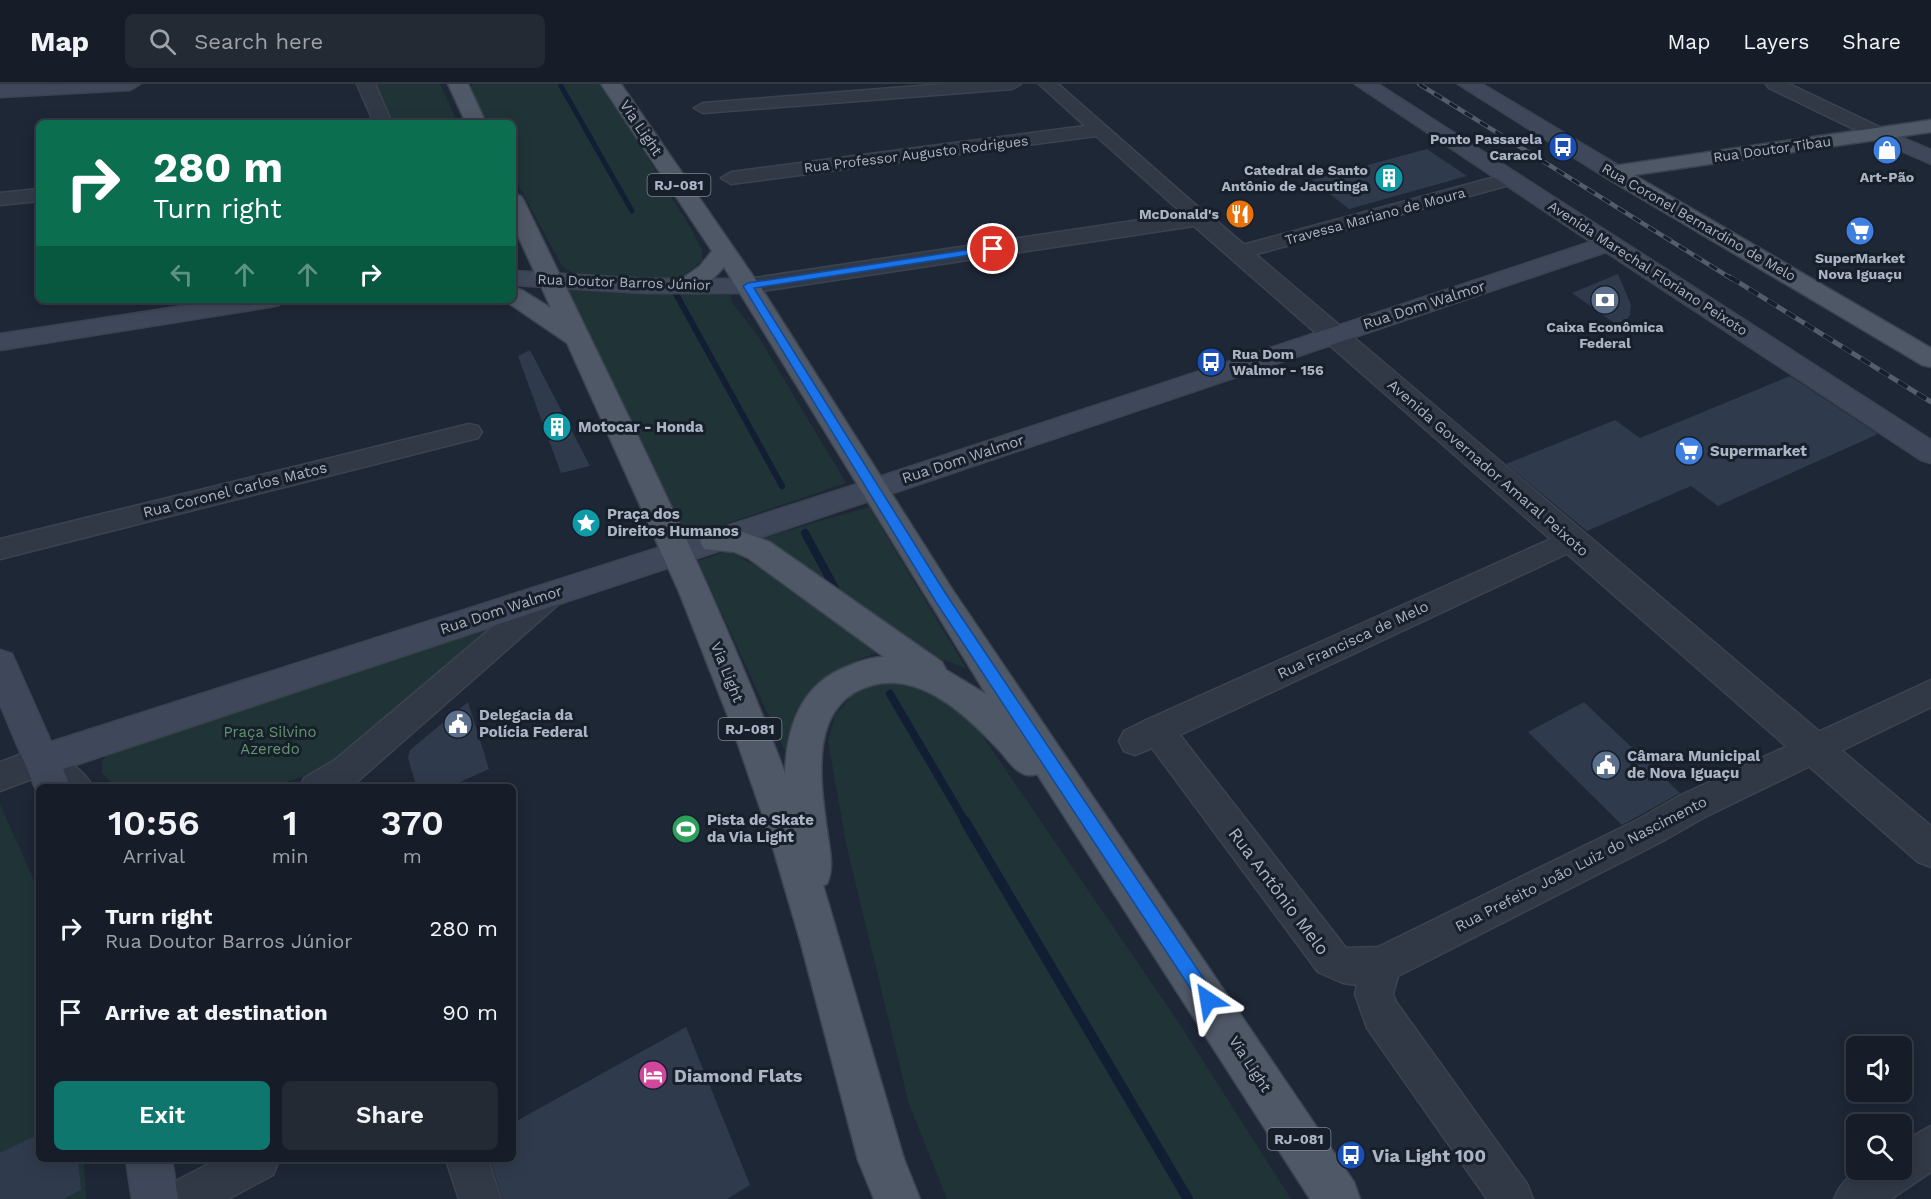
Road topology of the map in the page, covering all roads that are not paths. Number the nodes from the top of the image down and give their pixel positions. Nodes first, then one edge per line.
1 (130, 84) edge
2 (366, 84) edge
3 (611, 84) edge
4 (1012, 84) edge
5 (1048, 84) edge
6 (1365, 84) edge
7 (1468, 84) edge
8 (1776, 84) edge
9 (80, 85) edge
10 (460, 86) edge
11 (0, 91) edge
12 (703, 108) dead end
13 (382, 120) edge
14 (475, 120) edge
15 (1931, 126) edge
16 (1100, 130) junction
17 (1879, 134) junction
18 (1931, 158) edge
19 (1613, 172) junction
20 (731, 178) dead end
21 (1510, 179) junction
22 (36, 195) edge
23 (0, 199) edge
24 (516, 206) edge
25 (1199, 218) junction
26 (1610, 243) junction
27 (724, 252) junction
28 (1239, 253) junction
29 (555, 276) junction
30 (516, 278) edge
31 (684, 286) junction
32 (748, 286) junction
33 (516, 297) edge
34 (251, 303) edge
35 (1334, 335) junction
36 (576, 339) junction
37 (0, 342) edge
38 (1931, 358) edge
39 (469, 432) dead end
40 (1931, 453) edge
41 (874, 489) junction
42 (1571, 540) junction
43 (715, 541) junction
44 (0, 549) edge
45 (678, 553) junction
46 (551, 594) junction
47 (0, 663) edge
48 (954, 689) junction
49 (1931, 693) edge
50 (1146, 736) joint
51 (1813, 749) junction
52 (47, 774) edge
53 (0, 777) edge
54 (350, 779) edge
55 (68, 784) edge
56 (331, 784) edge
57 (1931, 850) edge
58 (1124, 873) junction
59 (818, 932) junction
60 (1382, 964) junction
61 (1931, 1147) edge
62 (1912, 1160) edge
63 (149, 1162) edge
64 (254, 1162) edge
65 (469, 1162) edge
66 (1883, 1180) edge
67 (155, 1199) edge
68 (185, 1199) edge
69 (480, 1199) edge
70 (897, 1199) edge
71 (1337, 1199) edge
72 (1512, 1199) edge
73 (1855, 1199) edge

1 - 9 main road
2 - 13 street
3 - 27 main road, Via Light / RJ-081
4 - 12 street
5 - 16 street, Avenida Governador Amaral Peixoto
6 - 21 main road, Avenida Marechal Floriano Peixoto
7 - 19 main road, Rua Coronel Bernardino de Melo
8 - 17 street
9 - 11 main road
10 - 14 main road
15 - 17 main road, Rua Doutor Tibau
16 - 20 street, Rua Professor Augusto Rodrigues
16 - 25 street, Avenida Governador Amaral Peixoto
17 - 18 main road
17 - 19 main road, Rua Doutor Tibau
19 - 38 main road, Rua Coronel Bernardino de Melo
21 - 26 main road, Avenida Marechal Floriano Peixoto
21 - 28 street, Travessa Mariano de Moura
22 - 23 street
24 - 29 main road, Via Light / RJ-081
25 - 28 street, Avenida Governador Amaral Peixoto
25 - 32 street, Rua Doutor Barros Júnior
26 - 35 main road, Rua Dom Walmor
26 - 40 main road, Avenida Marechal Floriano Peixoto
27 - 31 main road
27 - 32 main road, Via Light / RJ-081
28 - 35 street, Avenida Governador Amaral Peixoto
29 - 30 main road, Rua Doutor Barros Júnior
29 - 31 main road, Rua Doutor Barros Júnior
29 - 36 main road, Via Light / RJ-081
31 - 32 main road, Rua Doutor Barros Júnior
32 - 41 main road, Via Light / RJ-081
33 - 36 main road
34 - 37 main road
35 - 41 main road, Rua Dom Walmor
35 - 42 street, Avenida Governador Amaral Peixoto
36 - 45 main road, Via Light / RJ-081
39 - 44 street, Rua Coronel Carlos Matos
41 - 43 main road, Rua Dom Walmor
41 - 58 main road, Via Light / RJ-081
42 - 50 street, Rua Francisca de Melo
42 - 51 street, Avenida Governador Amaral Peixoto
43 - 45 main road, Rua Dom Walmor
43 - 48 main road
45 - 46 main road, Rua Dom Walmor
45 - 59 main road, Via Light / RJ-081
46 - 52 main road, Rua Dom Walmor
46 - 54 street
47 - 52 main road
48 - 58 main road
48 - 59 main road
49 - 51 street, Rua Prefeito João Luiz do Nascimento
50 - 60 street, Rua Antônio Melo
51 - 57 street, Avenida Governador Amaral Peixoto
51 - 60 street, Rua Prefeito João Luiz do Nascimento
52 - 53 street
52 - 55 street
54 - 56 street
58 - 71 main road, Via Light / RJ-081
59 - 70 main road, Via Light / RJ-081
60 - 72 street
61 - 62 street
63 - 67 main road
64 - 68 street
65 - 69 street
66 - 73 street

